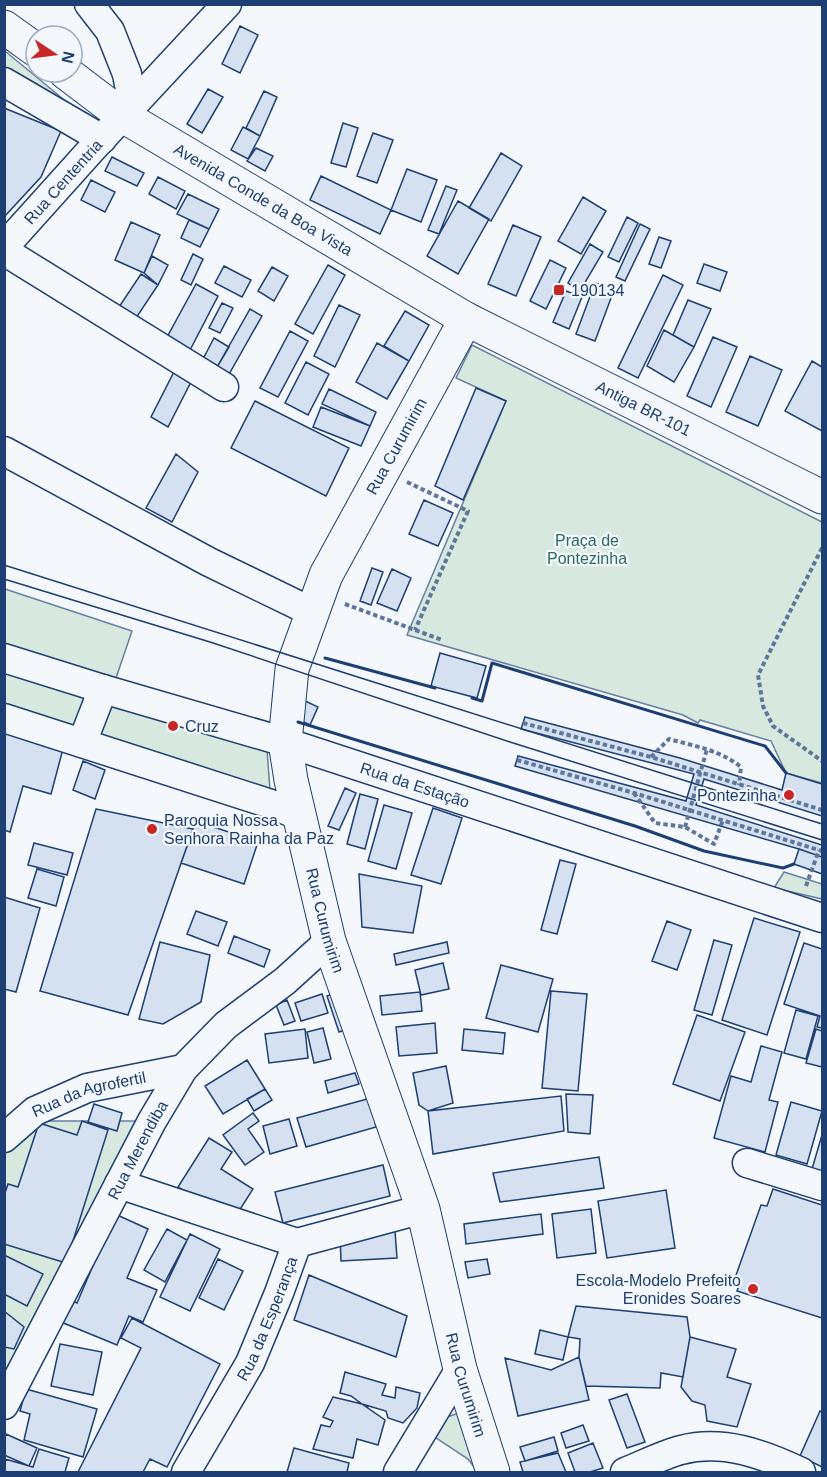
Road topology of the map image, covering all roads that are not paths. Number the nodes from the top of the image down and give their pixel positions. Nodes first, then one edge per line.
1 (89, 4) edge
2 (227, 4) edge
3 (4, 27) edge
4 (24, 41) edge
5 (4, 82) edge
6 (78, 84) edge
7 (119, 120) junction
8 (4, 249) edge
9 (466, 319) junction
10 (224, 387) dead end
11 (4, 451) edge
12 (822, 497) edge
13 (316, 603) junction
14 (4, 658) edge
15 (103, 689) junction
16 (4, 718) edge
17 (285, 742) junction
18 (82, 743) junction
19 (300, 816) junction
20 (810, 914) edge
21 (329, 941) junction
22 (183, 1069) junction
23 (4, 1138) edge
24 (747, 1163) dead end
25 (119, 1184) junction
26 (822, 1186) edge
27 (423, 1209) junction
28 (297, 1243) junction
29 (460, 1370) junction
30 (4, 1405) edge
31 (186, 1473) edge
32 (398, 1473) edge
33 (493, 1473) edge
34 (625, 1473) edge
35 (801, 1473) edge

1 - 7 street
2 - 7 street, Rua Cententria
3 - 4 main road
5 - 7 street
6 - 7 main road, Avenida Conde da Boa Vista
7 - 8 street, Rua Cententria
7 - 9 main road, Avenida Conde da Boa Vista
8 - 10 street
9 - 12 main road, Antiga BR-101
9 - 13 main road, Rua Curumirim
11 - 13 street
13 - 17 main road, Rua Curumirim
14 - 15 street, Rua da Estação
15 - 17 street, Rua da Estação
15 - 18 street
16 - 18 street
17 - 19 main road, Rua Curumirim
17 - 20 street, Rua da Estação
18 - 19 street
19 - 21 main road, Rua Curumirim
21 - 22 street, Rua Merendiba
21 - 27 main road, Rua Curumirim
22 - 23 street, Rua da Agrofertil
22 - 25 street, Rua Merendiba
24 - 26 street
25 - 28 street
25 - 30 street, Rua Merendiba
27 - 28 street, Rua da Esperança
27 - 29 main road, Rua Curumirim
28 - 31 street, Rua da Esperança
29 - 32 street
29 - 33 main road, Rua Curumirim
34 - 35 street

